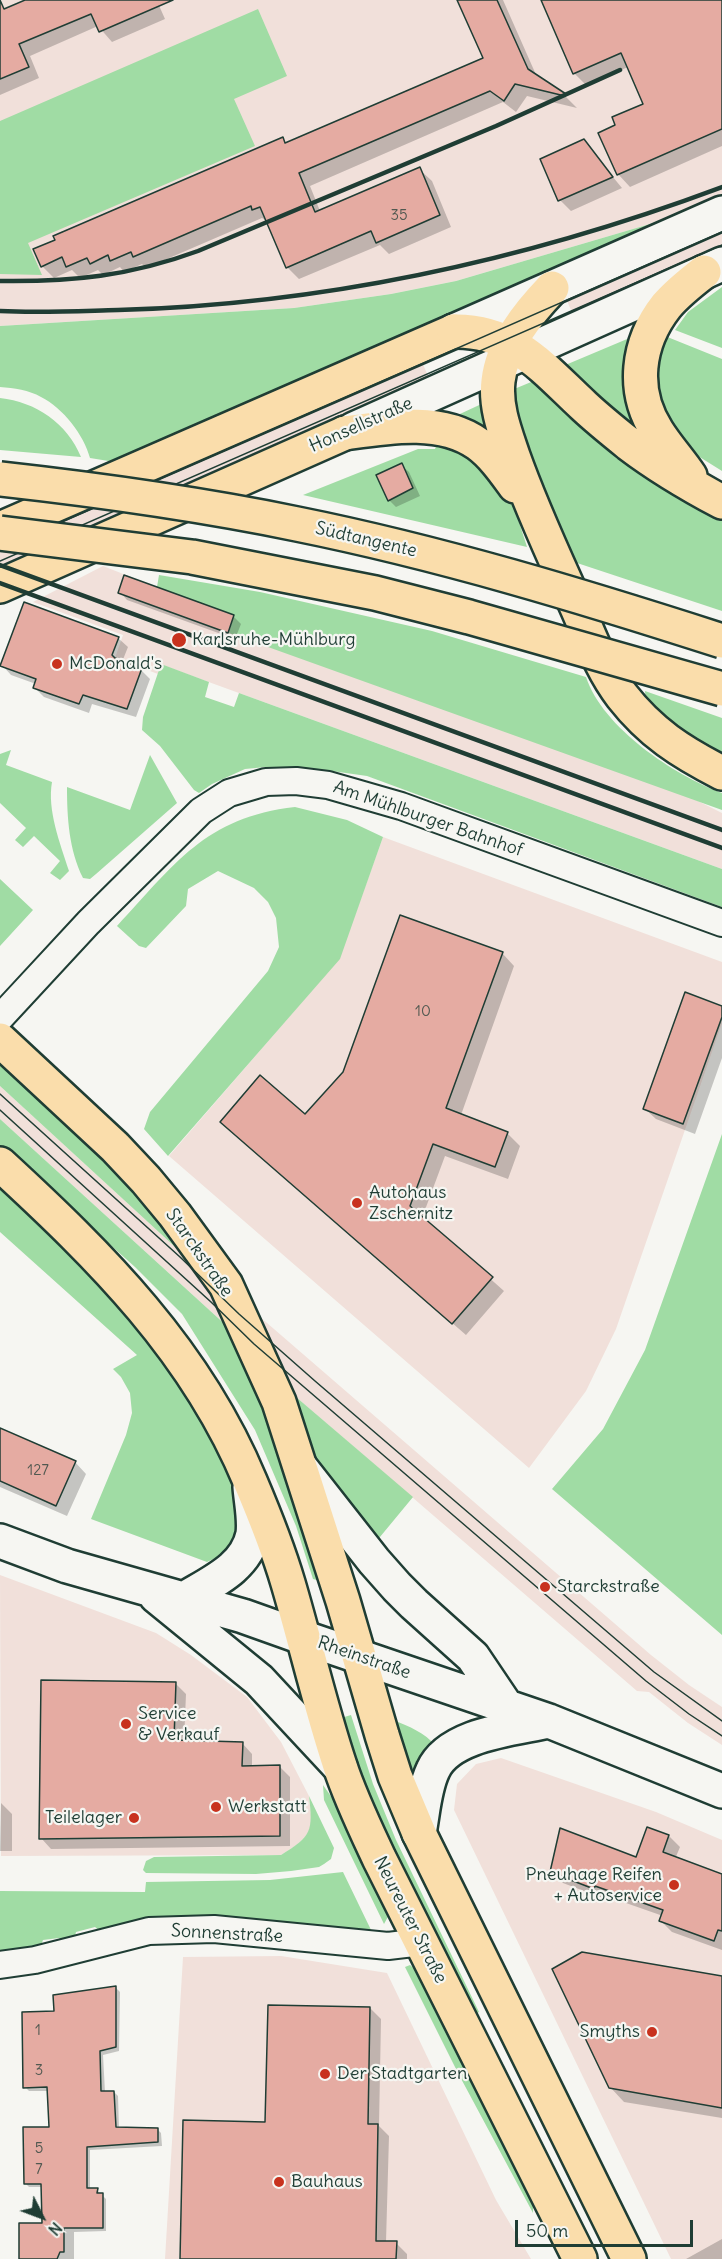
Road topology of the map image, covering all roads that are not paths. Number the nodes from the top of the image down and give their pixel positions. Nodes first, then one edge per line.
1 (722, 213) edge
2 (713, 268) edge
3 (552, 288) junction
4 (454, 331) junction
5 (513, 352) junction
6 (345, 433) junction
7 (0, 480) edge
8 (711, 496) edge
9 (531, 507) junction
10 (0, 531) edge
11 (0, 586) edge
12 (722, 642) edge
13 (722, 689) edge
14 (722, 772) edge
15 (722, 923) edge
16 (0, 1018) edge
17 (0, 1041) edge
18 (0, 1164) edge
19 (300, 1467) junction
20 (250, 1480) junction
21 (0, 1541) edge
22 (151, 1590) junction
23 (184, 1599) junction
24 (302, 1637) junction
25 (359, 1656) junction
26 (506, 1706) junction
27 (549, 1721) junction
28 (340, 1767) junction
29 (722, 1791) edge
30 (419, 1833) junction
31 (422, 1942) junction
32 (0, 1965) edge
33 (580, 2259) edge
34 (629, 2259) edge

1 - 3 main road
2 - 5 main road, Honsellstraße
2 - 8 main road
3 - 4 main road
3 - 5 main road
4 - 5 main road
4 - 10 main road
5 - 6 main road, Honsellstraße
5 - 8 main road
5 - 9 main road
6 - 9 main road
6 - 11 main road, Honsellstraße
7 - 12 main road, Südtangente, bridge
9 - 14 main road
10 - 13 main road, bridge
15 - 16 street, Am Mühlburger Bahnhof
17 - 19 main road, Starckstraße
18 - 20 main road
19 - 25 main road, Starckstraße
19 - 26 main road
20 - 23 main road
20 - 24 main road, Neureuter Straße
21 - 22 main road, Rheinstraße
22 - 23 main road, Rheinstraße
22 - 28 main road
23 - 24 main road, Rheinstraße
24 - 25 main road, Rheinstraße
24 - 28 main road, Neureuter Straße
25 - 26 main road, Rheinstraße
25 - 30 main road
26 - 27 main road, Rheinstraße
27 - 29 main road, Rheinstraße
27 - 30 main road
28 - 31 main road, Neureuter Straße
30 - 34 main road
31 - 32 street, Sonnenstraße
31 - 33 main road, Neureuter Straße

